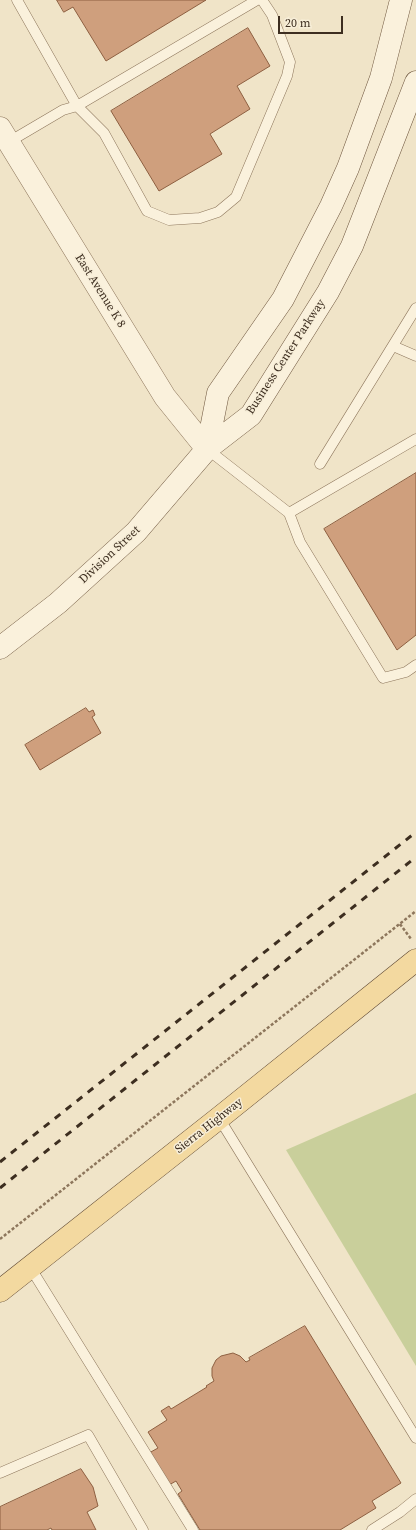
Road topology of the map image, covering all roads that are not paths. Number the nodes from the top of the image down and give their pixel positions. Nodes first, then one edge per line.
1 (17, 0) edge
2 (257, 0) edge
3 (262, 0) edge
4 (401, 0) edge
5 (416, 82) edge
6 (77, 106) junction
7 (3, 139) edge
8 (416, 308) edge
9 (393, 346) junction
10 (416, 356) edge
11 (416, 439) edge
12 (207, 449) junction
13 (320, 464) dead end
14 (289, 513) junction
15 (0, 648) edge
16 (416, 665) edge
17 (414, 950) edge
18 (219, 1118) junction
19 (30, 1267) junction
20 (0, 1290) edge
21 (416, 1438) edge
22 (0, 1473) edge
23 (416, 1499) edge
24 (143, 1530) edge
25 (193, 1530) edge
26 (372, 1530) edge

1 - 6 lane
2 - 6 lane
3 - 6 lane
4 - 12 main road
5 - 12 main road, Business Center Parkway
6 - 7 lane
7 - 12 main road, East Avenue K 8
8 - 9 lane
9 - 10 lane
9 - 13 lane
11 - 14 lane
12 - 14 lane
12 - 15 main road, Division Street
14 - 16 lane
17 - 18 main road, Sierra Highway
18 - 19 main road, Sierra Highway
18 - 21 lane
19 - 20 main road, Sierra Highway
19 - 25 lane
22 - 24 lane
23 - 26 lane

